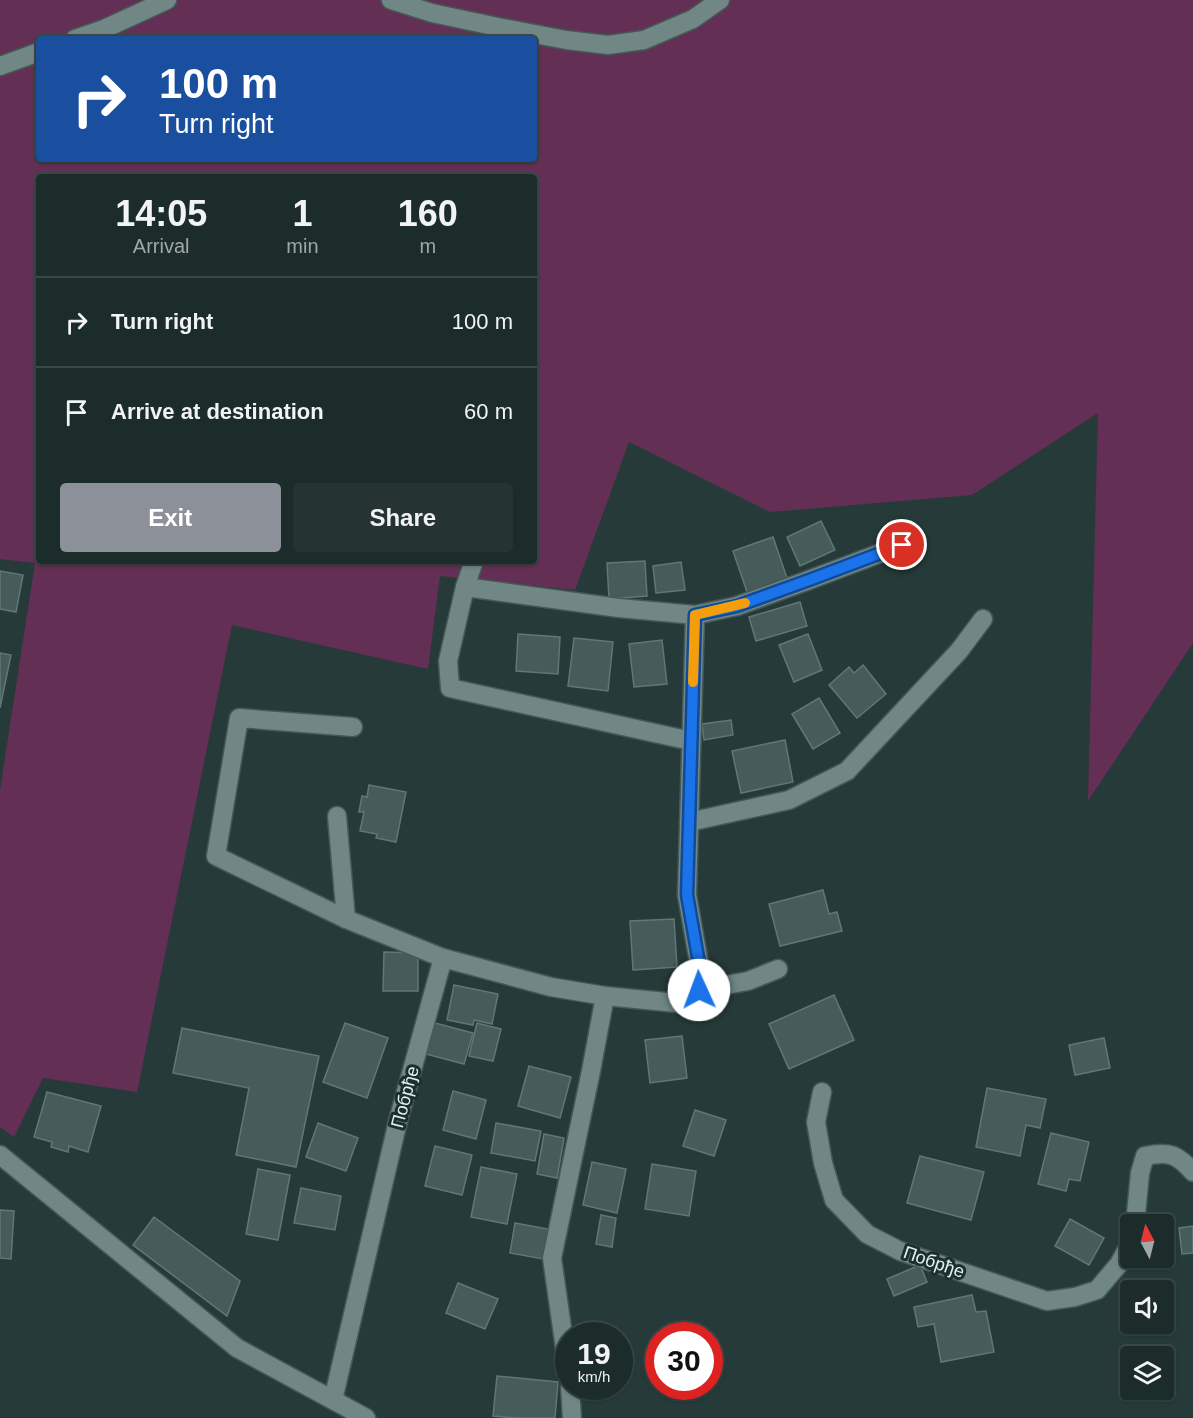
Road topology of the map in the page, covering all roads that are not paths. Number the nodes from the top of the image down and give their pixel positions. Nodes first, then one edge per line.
1 (167, 0) edge
2 (391, 0) edge
3 (720, 0) edge
4 (84, 36) edge
5 (36, 53) edge
6 (0, 66) edge
7 (902, 545) dead end
8 (473, 564) edge
9 (465, 587) junction
10 (695, 615) junction
11 (983, 619) dead end
12 (353, 727) dead end
13 (691, 741) junction
14 (337, 816) dead end
15 (689, 822) junction
16 (346, 919) junction
17 (442, 958) junction
18 (778, 969) dead end
19 (699, 990) junction
20 (605, 996) junction
21 (822, 1092) dead end
22 (0, 1155) edge
23 (1193, 1172) edge
24 (1136, 1214) edge
25 (1120, 1262) edge
26 (561, 1322) edge
27 (333, 1400) junction
28 (571, 1400) edge
29 (366, 1418) edge
30 (572, 1418) edge

1 - 4 street
2 - 3 street
5 - 6 street
7 - 10 street
8 - 9 street
9 - 10 street
9 - 13 street
10 - 13 street
11 - 15 street
12 - 16 street
13 - 15 street
14 - 16 street
15 - 19 street
16 - 17 street
17 - 20 street
17 - 27 street, Побрђе
18 - 19 street
19 - 20 street
20 - 26 street
21 - 25 street, Побрђе
22 - 27 street
23 - 24 street
27 - 29 street
28 - 30 street

